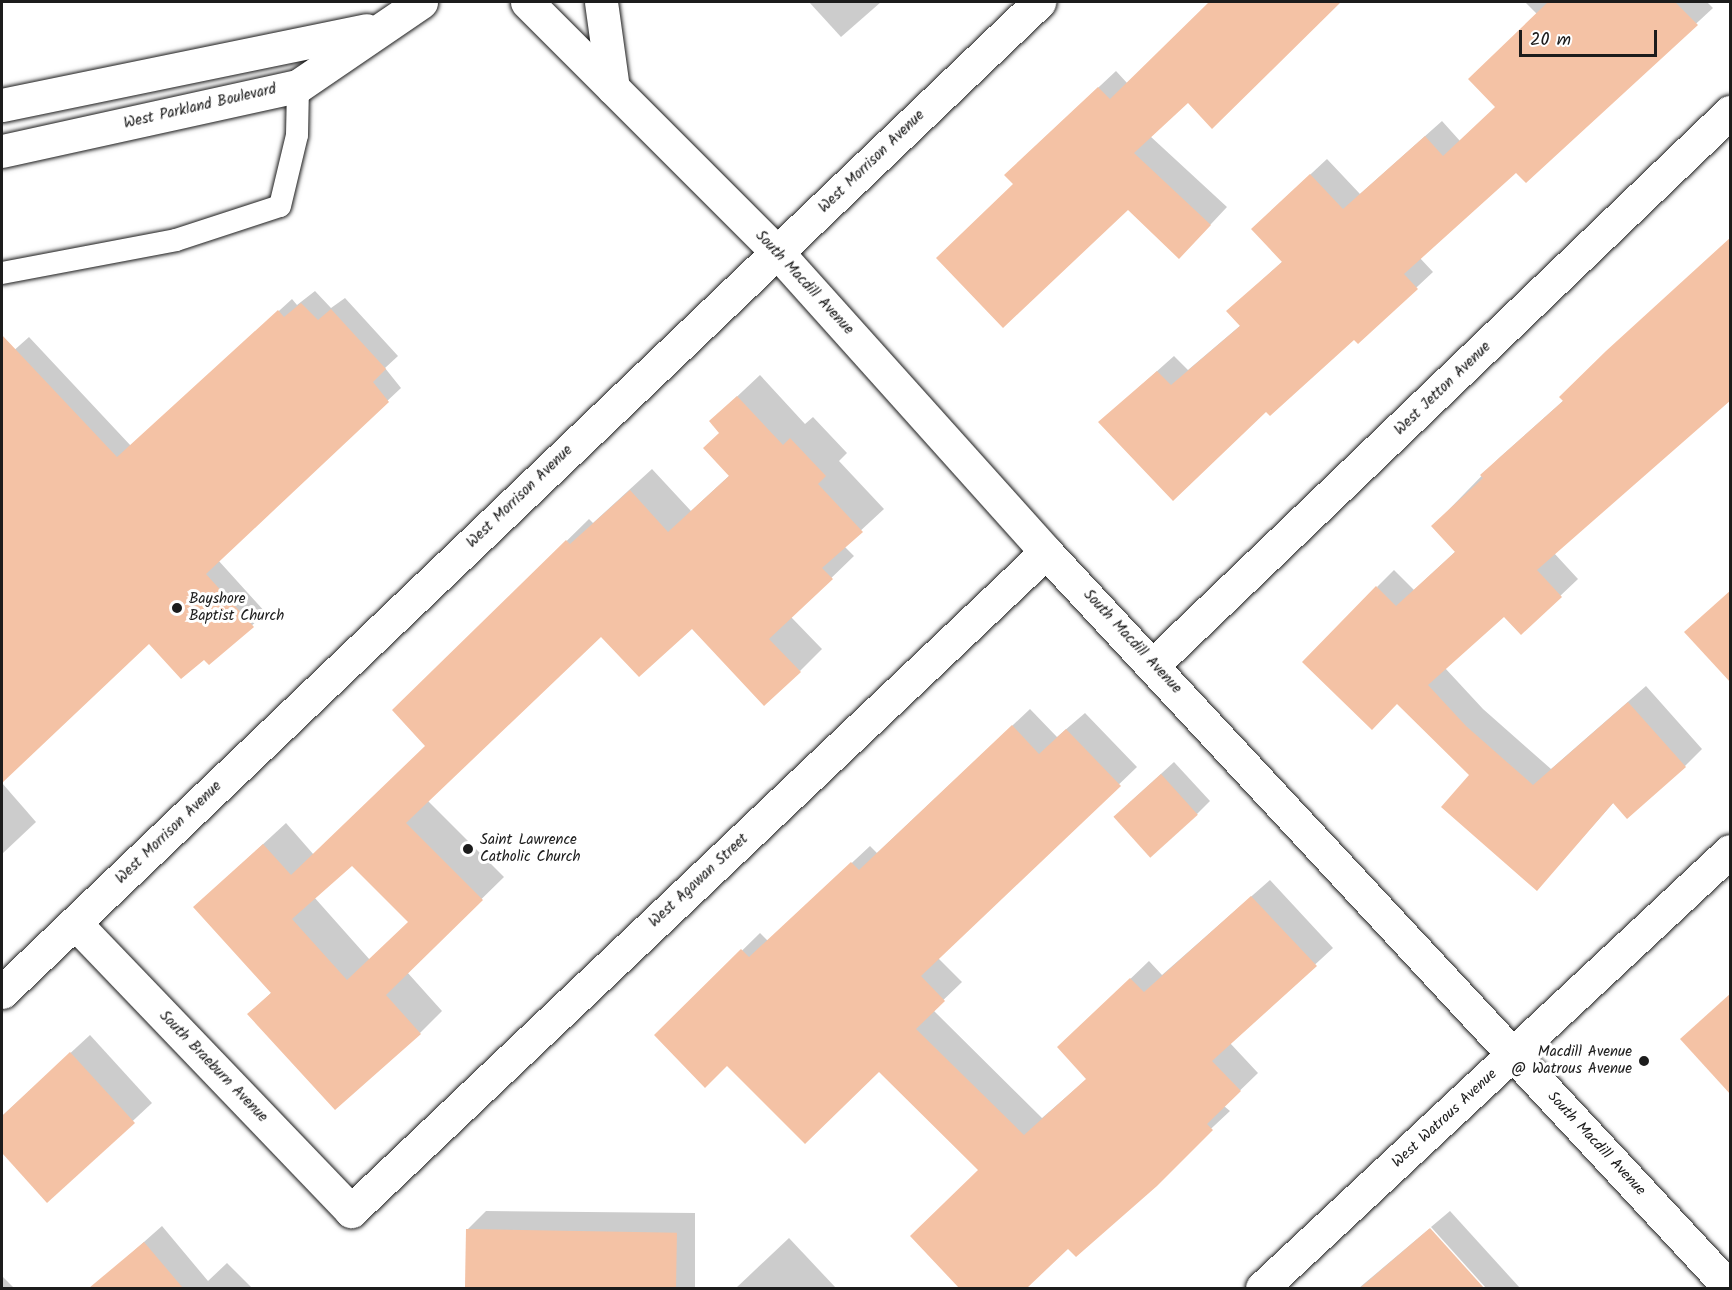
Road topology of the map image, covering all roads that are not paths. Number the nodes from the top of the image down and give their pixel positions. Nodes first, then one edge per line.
1 (421, 2) edge
2 (526, 2) edge
3 (601, 2) edge
4 (1040, 2) edge
5 (383, 27) junction
6 (298, 86) junction
7 (613, 88) junction
8 (2, 105) edge
9 (1731, 112) edge
10 (2, 151) edge
11 (777, 252) junction
12 (2, 273) edge
13 (1047, 552) junction
14 (1154, 664) junction
15 (1731, 851) edge
16 (75, 922) junction
17 (2, 992) edge
18 (1514, 1055) junction
19 (351, 1211) joint
20 (1262, 1288) edge
21 (1731, 1288) edge

1 - 5 street, West Parkland Boulevard
2 - 7 street, South Macdill Avenue
3 - 7 street
4 - 11 street, West Morrison Avenue
5 - 6 street, West Parkland Boulevard
5 - 8 street, West Parkland Boulevard
6 - 10 street, West Parkland Boulevard
6 - 12 lane
7 - 11 street, South Macdill Avenue
9 - 14 street, West Jetton Avenue
11 - 13 street, South Macdill Avenue
11 - 16 street, West Morrison Avenue
13 - 14 street, South Macdill Avenue
13 - 19 street, West Agawan Street
14 - 18 street, South Macdill Avenue
15 - 18 street, West Watrous Avenue
16 - 17 street, West Morrison Avenue
16 - 19 street, South Braeburn Avenue
18 - 20 street, West Watrous Avenue
18 - 21 street, South Macdill Avenue

